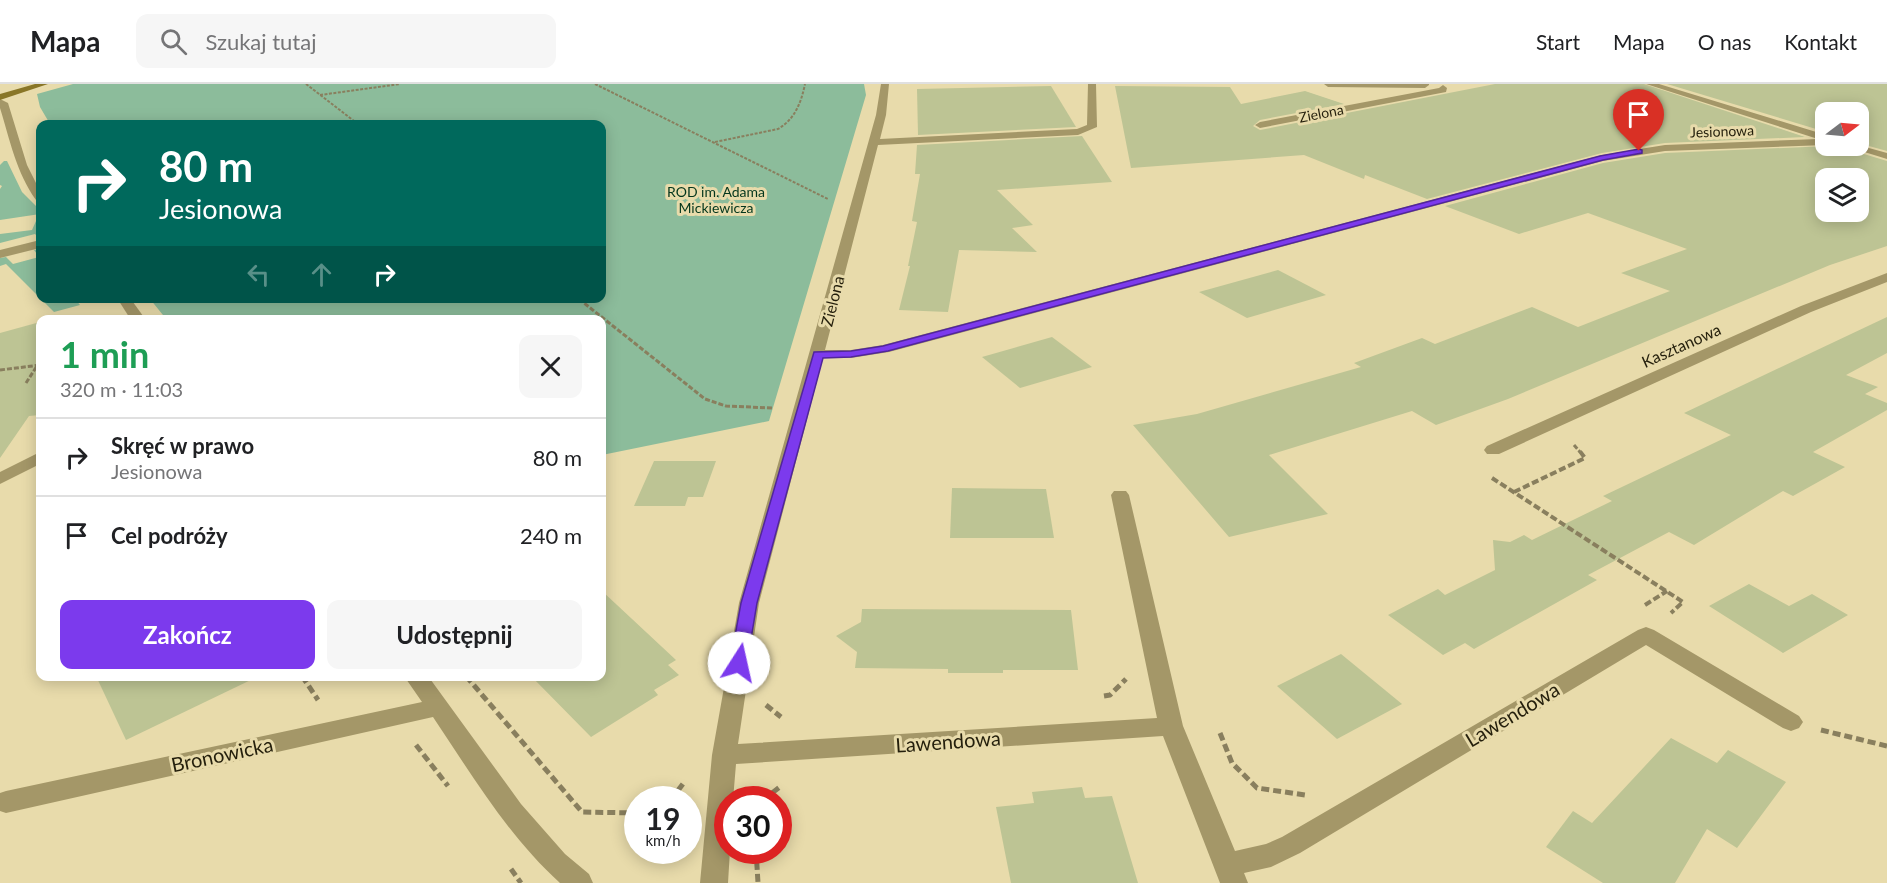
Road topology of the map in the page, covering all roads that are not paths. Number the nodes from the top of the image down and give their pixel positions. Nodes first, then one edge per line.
1 (44, 84) edge
2 (885, 84) edge
3 (1092, 84) edge
4 (1328, 84) edge
5 (1351, 84) edge
6 (1650, 84) edge
7 (0, 97) edge
8 (1383, 101) junction
9 (0, 102) edge
10 (1260, 125) dead end
11 (1815, 136) edge
12 (1815, 141) edge
13 (874, 142) junction
14 (1869, 151) edge
15 (1887, 156) edge
16 (36, 192) edge
17 (36, 245) edge
18 (0, 254) edge
19 (1887, 278) edge
20 (818, 354) junction
21 (1493, 450) road end
22 (36, 459) edge
23 (0, 479) edge
24 (1120, 495) dead end
25 (419, 681) edge
26 (439, 707) junction
27 (1791, 722) road end
28 (1171, 726) junction
29 (724, 755) junction
30 (6, 802) dead end
31 (1230, 874) edge
32 (579, 883) edge
33 (714, 883) edge

1 - 7 main road
2 - 13 street, Zielona
3 - 13 street
4 - 5 street, Zielona
5 - 8 street, Zielona
5 - 8 street, Zielona
6 - 11 street
8 - 10 street, Zielona
9 - 16 street
12 - 20 street, Jesionowa
13 - 20 street, Zielona
14 - 15 street
17 - 18 street
19 - 21 street, Kasztanowa
20 - 29 street, Zielona
22 - 23 street
24 - 28 street, Lawendowa
25 - 26 street
26 - 30 street, Bronowicka
26 - 32 street
27 - 31 street, Lawendowa
28 - 29 street, Lawendowa
28 - 31 street, Lawendowa
29 - 33 street, Zielona

